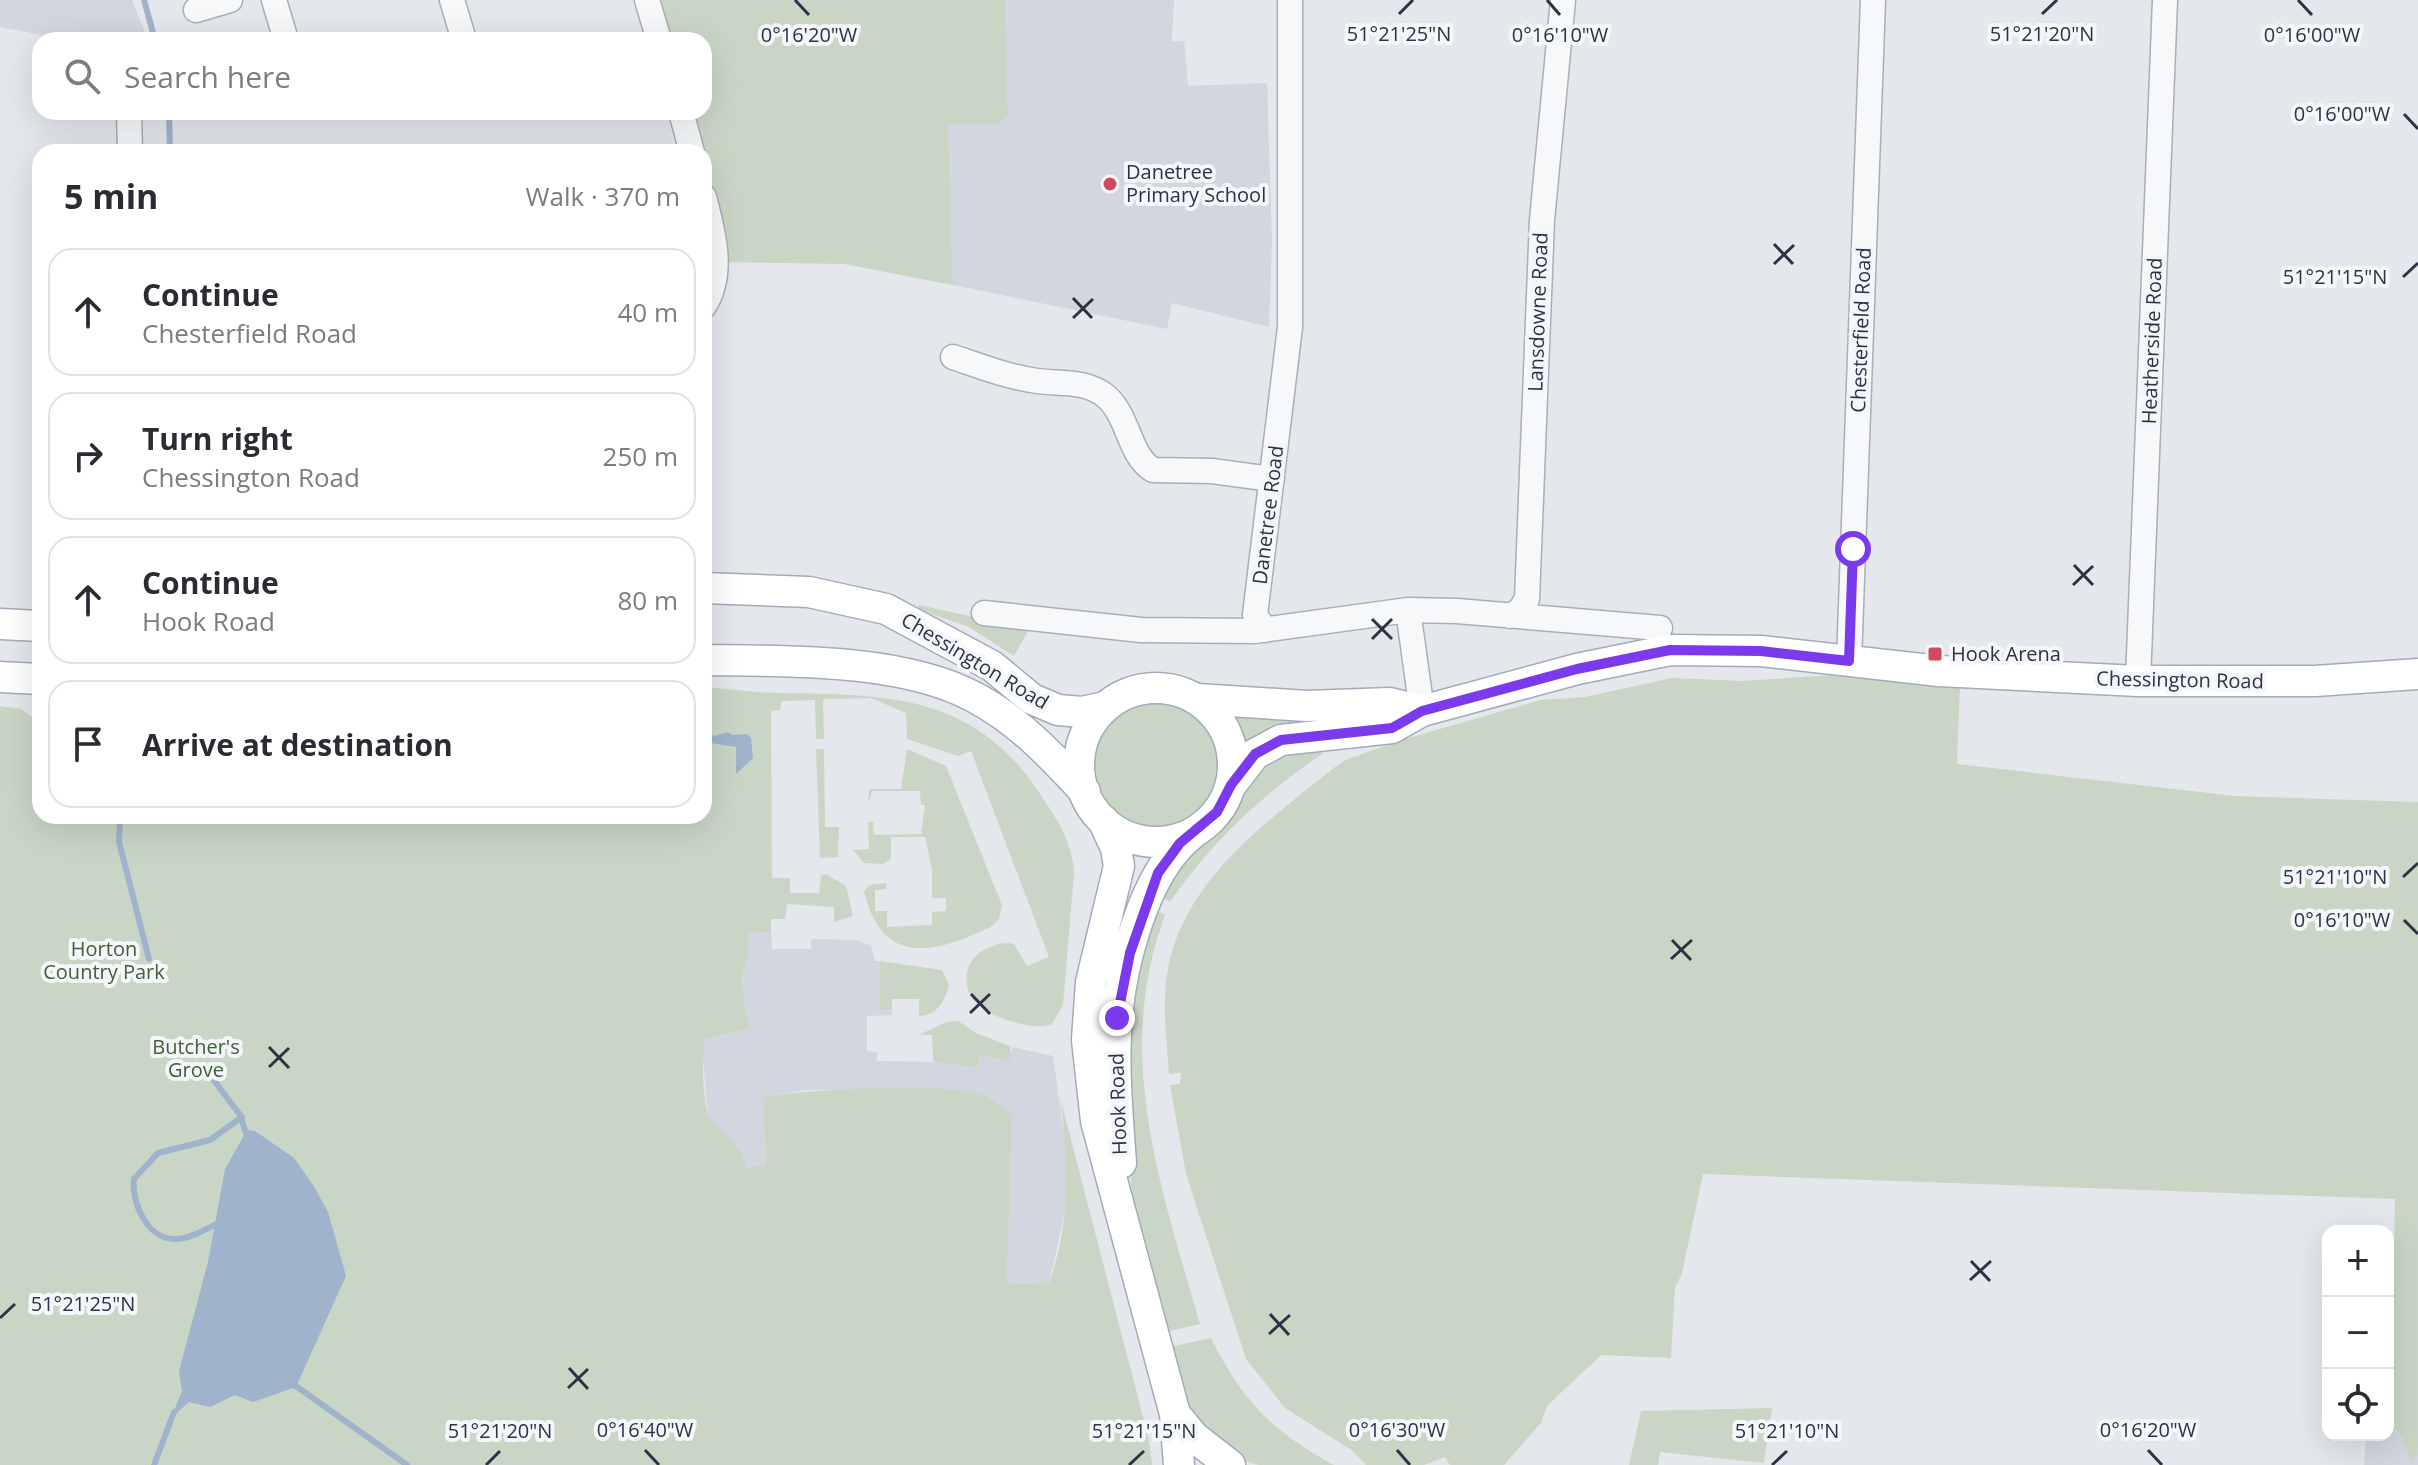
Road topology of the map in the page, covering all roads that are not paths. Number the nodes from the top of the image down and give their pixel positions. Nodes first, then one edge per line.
1 (230, 0) edge
2 (274, 0) edge
3 (452, 0) edge
4 (647, 0) edge
5 (1290, 0) edge
6 (1563, 0) edge
7 (1873, 0) edge
8 (2165, 0) edge
9 (196, 10) dead end
10 (284, 32) edge
11 (462, 32) edge
12 (657, 32) edge
13 (129, 120) edge
14 (683, 120) edge
15 (130, 144) edge
16 (690, 144) edge
17 (712, 229) edge
18 (712, 284) edge
19 (953, 357) dead end
20 (1272, 479) junction
21 (712, 588) edge
22 (1408, 610) junction
23 (984, 613) dead end
24 (1510, 616) junction
25 (0, 624) edge
26 (32, 626) edge
27 (1660, 628) dead end
28 (1265, 630) junction
29 (712, 660) edge
30 (1849, 661) junction
31 (2418, 674) edge
32 (0, 677) edge
33 (32, 679) edge
34 (2138, 681) junction
35 (1198, 699) junction
36 (1105, 707) junction
37 (1422, 711) junction
38 (1231, 785) junction
39 (1085, 792) junction
40 (1103, 820) junction
41 (1206, 823) junction
42 (1124, 1219) junction
43 (1175, 1414) junction
44 (1179, 1465) edge
45 (1230, 1465) edge

1 - 9 street
2 - 10 street
3 - 11 street
4 - 12 street
5 - 20 street, Danetree Road
6 - 24 street, Lansdowne Road
7 - 30 street, Chesterfield Road
8 - 34 street, Heatherside Road
13 - 15 street
14 - 16 street
17 - 18 street
19 - 20 street
20 - 28 street, Danetree Road
21 - 36 main road, Chessington Road
22 - 24 street
22 - 28 street
22 - 37 street
23 - 28 street
24 - 27 street
25 - 26 main road
29 - 39 main road, Chessington Road
30 - 34 main road, Chessington Road
30 - 37 main road, Chessington Road
31 - 34 main road, Chessington Road
32 - 33 main road
35 - 36 main road, Chessington Road
35 - 37 main road, Chessington Road
35 - 38 main road
36 - 39 main road, Chessington Road
37 - 38 main road, Chessington Road
38 - 41 main road, Chessington Road
39 - 40 main road, Chessington Road
40 - 41 main road, Chessington Road
40 - 42 main road, Hook Road
41 - 42 main road, Hook Road
42 - 43 main road, Hook Road
43 - 44 main road
43 - 45 main road

